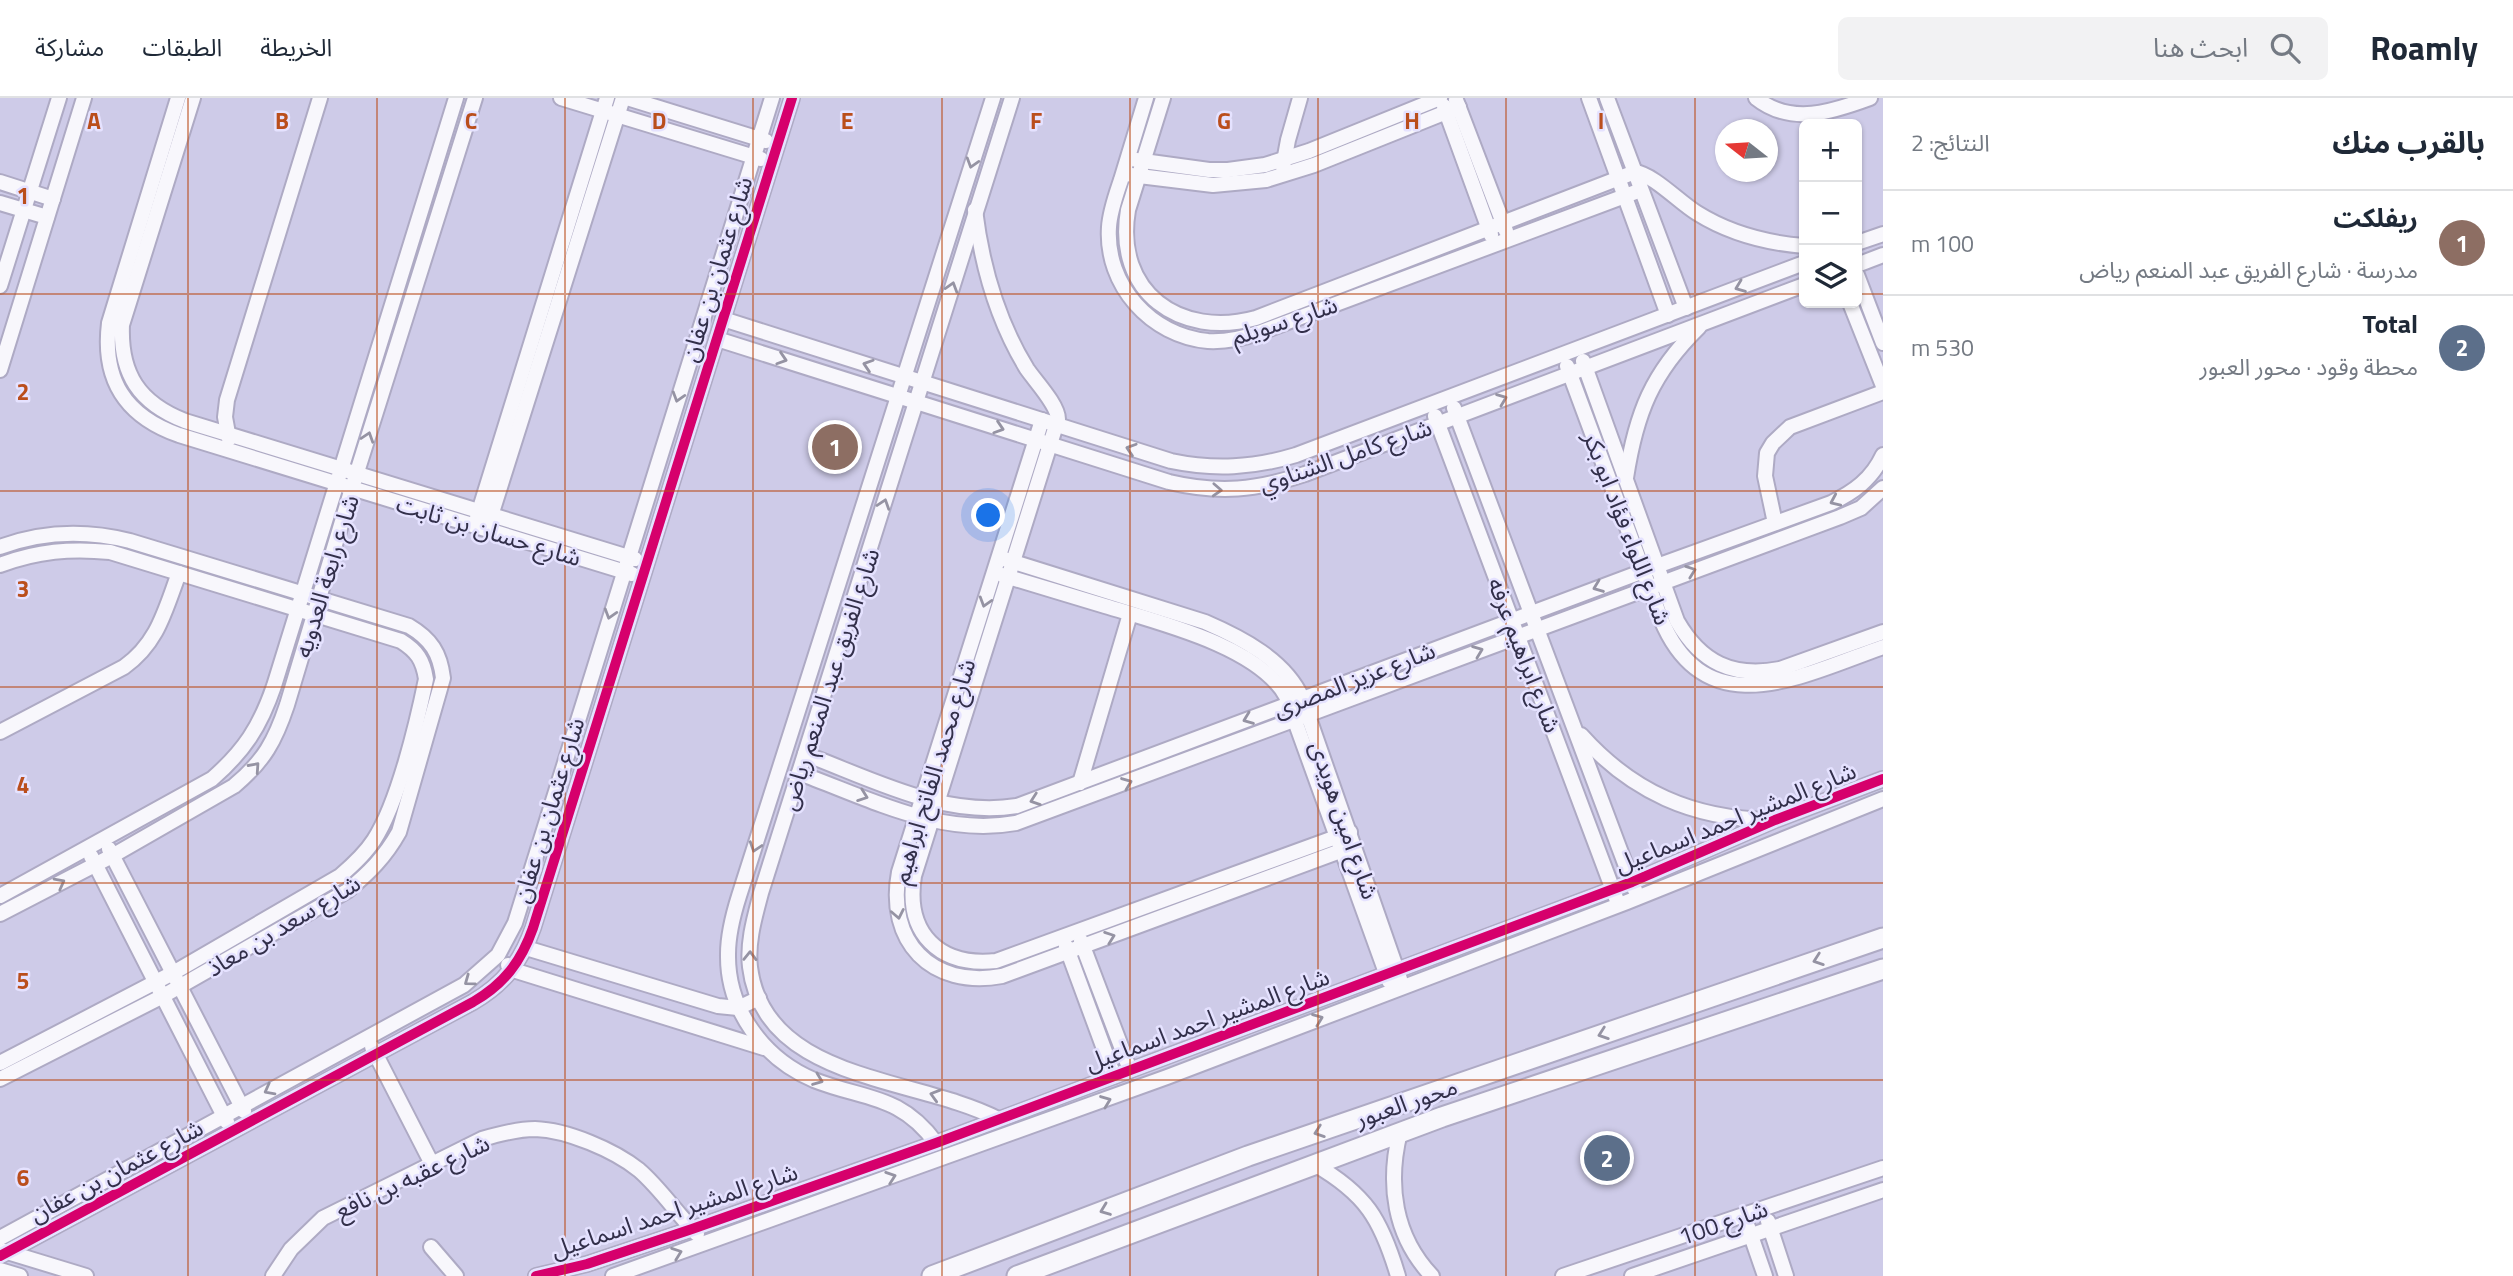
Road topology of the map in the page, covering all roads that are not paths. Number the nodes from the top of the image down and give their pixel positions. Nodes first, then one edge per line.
1 (59, 98) edge
2 (84, 98) edge
3 (178, 98) edge
4 (194, 98) edge
5 (320, 98) edge
6 (456, 98) edge
7 (475, 98) edge
8 (561, 98) edge
9 (625, 98) edge
10 (772, 98) edge
11 (792, 98) edge
12 (993, 98) edge
13 (1012, 98) edge
14 (1146, 98) edge
15 (1163, 98) edge
16 (1300, 98) edge
17 (1588, 98) edge
18 (1607, 98) edge
19 (1756, 98) edge
20 (1870, 98) edge
21 (1448, 102) edge
22 (605, 105) edge
23 (618, 116) junction
24 (760, 139) junction
25 (777, 144) junction
26 (754, 157) junction
27 (1127, 159) junction
28 (1284, 160) junction
29 (1143, 161) junction
30 (771, 163) junction
31 (1635, 172) junction
32 (1122, 174) junction
33 (1139, 176) junction
34 (1283, 176) junction
35 (1618, 178) junction
36 (0, 182) edge
37 (1642, 190) junction
38 (29, 191) junction
39 (1624, 196) junction
40 (53, 199) junction
41 (0, 202) edge
42 (24, 210) junction
43 (975, 210) junction
44 (47, 217) junction
45 (1496, 225) junction
46 (1883, 234) edge
47 (141, 239) junction
48 (1862, 241) edge
49 (1502, 242) junction
50 (1799, 245) edge
51 (1883, 255) edge
52 (1862, 263) edge
53 (1799, 265) edge
54 (0, 286) edge
55 (1799, 287) edge
56 (1862, 288) edge
57 (1852, 308) edge
58 (1686, 309) junction
59 (1668, 315) junction
60 (723, 318) junction
61 (1702, 323) junction
62 (717, 339) junction
63 (1883, 343) edge
64 (1578, 349) junction
65 (1563, 355) junction
66 (1585, 367) junction
67 (0, 370) edge
68 (1570, 373) junction
69 (905, 377) junction
70 (923, 382) junction
71 (1883, 386) edge
72 (1883, 391) edge
73 (899, 396) junction
74 (1450, 397) junction
75 (227, 400) junction
76 (917, 402) junction
77 (1431, 404) junction
78 (1457, 416) junction
79 (1049, 422) junction
80 (1438, 423) junction
81 (200, 433) junction
82 (229, 434) junction
83 (1043, 442) junction
84 (225, 449) junction
85 (1883, 455) edge
86 (356, 474) junction
87 (338, 476) junction
88 (1626, 479) junction
89 (352, 488) junction
90 (1883, 488) edge
91 (485, 513) junction
92 (1774, 523) junction
93 (481, 528) junction
94 (0, 547) edge
95 (1006, 559) junction
96 (626, 564) junction
97 (0, 565) edge
98 (1651, 568) junction
99 (645, 570) junction
100 (179, 573) junction
101 (1001, 575) junction
102 (1656, 584) junction
103 (302, 592) junction
104 (319, 598) junction
105 (297, 608) junction
106 (1531, 613) junction
107 (314, 614) junction
108 (1130, 614) junction
109 (1512, 620) junction
110 (1537, 629) junction
111 (1883, 632) edge
112 (1518, 636) junction
113 (1883, 646) edge
114 (1295, 701) junction
115 (1301, 718) junction
116 (1574, 727) junction
117 (0, 732) edge
118 (805, 754) junction
119 (1326, 766) junction
120 (1311, 771) junction
121 (799, 773) junction
122 (1883, 779) edge
123 (1080, 783) junction
124 (1883, 799) edge
125 (930, 800) junction
126 (924, 818) junction
127 (1775, 820) junction
128 (104, 840) junction
129 (1345, 841) junction
130 (88, 849) junction
131 (112, 856) junction
132 (96, 864) junction
133 (1632, 882) junction
134 (1613, 889) junction
135 (0, 896) edge
136 (1638, 898) junction
137 (1619, 905) junction
138 (0, 914) edge
139 (1883, 937) edge
140 (1063, 938) junction
141 (1080, 940) junction
142 (526, 948) junction
143 (1069, 952) junction
144 (498, 955) junction
145 (1883, 969) edge
146 (513, 970) junction
147 (173, 973) junction
148 (1392, 973) junction
149 (156, 982) junction
150 (180, 987) junction
151 (1398, 989) junction
152 (163, 996) junction
153 (759, 998) junction
154 (738, 1008) junction
155 (1108, 1012) junction
156 (1093, 1017) junction
157 (367, 1037) junction
158 (766, 1048) junction
159 (803, 1049) junction
160 (376, 1054) junction
161 (0, 1063) edge
162 (791, 1068) junction
163 (1130, 1070) junction
164 (1114, 1076) junction
165 (0, 1079) edge
166 (241, 1105) junction
167 (223, 1115) junction
168 (998, 1119) junction
169 (249, 1122) junction
170 (232, 1131) junction
171 (1400, 1132) junction
172 (936, 1143) junction
173 (432, 1164) junction
174 (1314, 1164) junction
175 (1883, 1168) edge
176 (1883, 1190) edge
177 (1763, 1209) junction
178 (1745, 1215) junction
179 (1770, 1228) junction
180 (692, 1230) junction
181 (1751, 1234) junction
182 (0, 1238) edge
183 (706, 1243) junction
184 (431, 1247) dead end
185 (3, 1253) edge
186 (0, 1270) edge
187 (20, 1276) edge
188 (86, 1276) edge
189 (273, 1276) edge
190 (456, 1276) edge
191 (537, 1276) edge
192 (613, 1276) edge
193 (932, 1276) edge
194 (1017, 1276) edge
195 (1398, 1276) edge
196 (1432, 1276) edge
197 (1563, 1276) edge
198 (1632, 1276) edge
199 (1765, 1276) edge
200 (1786, 1276) edge

1 - 38 street
2 - 40 street
3 - 47 street, شارع حسان بن ثابت
4 - 47 street, شارع حسان بن ثابت
5 - 75 street
6 - 87 street, شارع رابعة العدويه
86 -> 7 street, شارع رابعة العدويه
8 - 22 street
9 - 23 street
9 - 24 street
10 - 24 street, شارع عثمان بن عفان
11 - 25 street, شارع عثمان بن عفان
12 -> 69 street, شارع الفريق عبد المنعم رياض
13 - 43 street, شارع الفريق عبد المنعم رياض
14 - 27 street, شارع سويلم
15 - 29 street, شارع سويلم
16 - 28 street
17 - 35 street
18 - 31 street
19 - 20 street
21 - 28 street
21 - 34 street
21 - 45 street
22 - 23 street
22 - 91 street
23 - 26 street
23 - 91 street
24 - 25 street
24 - 26 street, شارع عثمان بن عفان
25 - 30 street, شارع عثمان بن عفان
26 - 30 street
26 -> 96 street, شارع عثمان بن عفان
27 - 29 street
27 - 32 street, شارع سويلم
28 - 29 street
28 - 34 street
29 - 33 street, شارع سويلم
30 - 60 street, شارع عثمان بن عفان
31 - 35 street, شارع سويلم
31 - 37 street
31 - 50 street
32 - 33 street
32 - 49 street, شارع سويلم
33 - 34 street
33 - 45 street, شارع سويلم
35 - 39 street
35 - 45 street, شارع سويلم
36 - 38 street
37 - 39 street, شارع سويلم
37 - 58 street
38 - 40 street
38 - 42 street
39 - 49 street, شارع سويلم
39 - 59 street
40 - 44 street
41 - 42 street
42 - 44 street
42 - 54 street
70 -> 43 street, شارع الفريق عبد المنعم رياض
43 - 79 street
44 - 67 street
45 - 49 street
46 - 48 street
47 - 81 street, شارع حسان بن ثابت
51 - 52 street
53 -> 58 street, شارع كامل الشناوي
55 - 61 street, شارع كامل الشناوي
56 - 63 street
57 - 71 street
58 - 59 street, شارع كامل الشناوي
59 - 64 street, شارع كامل الشناوي
60 - 62 street, شارع عثمان بن عفان
69 -> 60 street, شارع كامل الشناوي
61 - 66 street, شارع كامل الشناوي
61 - 88 street
62 -> 73 street, شارع كامل الشناوي
62 - 99 street, شارع عثمان بن عفان
64 - 65 street, شارع كامل الشناوي
64 - 66 street, شارع اللواء فؤاد ابو بكر
65 - 68 street, شارع اللواء فؤاد ابو بكر
65 - 74 street, شارع كامل الشناوي
66 - 68 street, شارع كامل الشناوي
66 - 88 street, شارع اللواء فؤاد ابو بكر
78 -> 68 street, شارع كامل الشناوي
68 - 98 street, شارع اللواء فؤاد ابو بكر
69 - 70 street, شارع كامل الشناوي
69 - 73 street, شارع الفريق عبد المنعم رياض
70 - 76 street, شارع الفريق عبد المنعم رياض
70 - 79 street, شارع كامل الشناوي
72 - 92 street
73 - 76 street, شارع كامل الشناوي
73 -> 154 street, شارع الفريق عبد المنعم رياض
74 - 77 street, شارع كامل الشناوي
74 - 78 street, شارع ابراهيم عرفه
75 - 81 street
75 - 82 street
76 -> 83 street, شارع كامل الشناوي
118 -> 76 street, شارع الفريق عبد المنعم رياض
77 -> 79 street, شارع كامل الشناوي
77 - 80 street, شارع ابراهيم عرفه
78 - 80 street, شارع كامل الشناوي
78 - 106 street, شارع ابراهيم عرفه
79 - 83 street, شارع محمد الفاتح ابراهيم
83 -> 80 street, شارع كامل الشناوي
80 - 109 street, شارع ابراهيم عرفه
81 - 82 street, شارع حسان بن ثابت
81 - 84 street, شارع حسان بن ثابت
82 - 84 street
82 - 87 street, شارع حسان بن ثابت
83 - 95 street, شارع محمد الفاتح ابراهيم
84 - 87 street, شارع حسان بن ثابت
85 -> 92 street, شارع عزيز المصرى
86 - 87 street, شارع حسان بن ثابت
86 - 89 street, شارع رابعة العدويه
86 - 91 street, شارع حسان بن ثابت
87 - 89 street, شارع حسان بن ثابت
87 - 103 street, شارع رابعة العدويه
88 - 98 street, شارع اللواء فؤاد ابو بكر
89 - 93 street, شارع حسان بن ثابت
89 - 104 street, شارع رابعة العدويه
102 -> 90 street, شارع عزيز المصرى
91 - 93 street
91 - 96 street, شارع حسان بن ثابت
92 - 98 street, شارع عزيز المصرى
93 - 96 street, شارع حسان بن ثابت
94 - 103 street, شارع سعد بن معاذ
95 - 101 street, شارع محمد الفاتح ابراهيم
95 - 114 street, شارع امين هويدى
96 - 99 street, شارع حسان بن ثابت
96 -> 144 street, شارع عثمان بن عفان
97 - 100 street, شارع سعد بن معاذ
98 - 102 street, شارع اللواء فؤاد ابو بكر
98 -> 106 street, شارع عزيز المصرى
99 - 142 street, شارع عثمان بن عفان
100 - 105 street, شارع سعد بن معاذ
100 - 117 street
101 - 108 street, شارع امين هويدى
101 - 125 street, شارع محمد الفاتح ابراهيم
102 - 110 street, شارع عزيز المصرى
102 - 111 street, شارع اللواء فؤاد ابو بكر
102 - 113 street, شارع اللواء فؤاد ابو بكر
103 - 104 street, شارع سعد بن معاذ
103 - 105 street, شارع رابعة العدويه
104 - 107 street, شارع رابعة العدويه
104 - 150 street, شارع سعد بن معاذ
105 - 107 street, شارع سعد بن معاذ
105 - 128 street, شارع رابعة العدويه
106 - 109 street, شارع عزيز المصرى
106 - 110 street, شارع ابراهيم عرفه
131 -> 107 street, شارع رابعة العدويه
107 - 147 street, شارع سعد بن معاذ
108 - 114 street, شارع امين هويدى
108 - 123 street
109 - 112 street, شارع ابراهيم عرفه
109 - 114 street, شارع عزيز المصرى
110 - 112 street, شارع عزيز المصرى
110 - 116 street, شارع ابراهيم عرفه
115 -> 112 street, شارع عزيز المصرى
112 - 134 street, شارع ابراهيم عرفه
114 - 115 street, شارع امين هويدى
114 -> 123 street, شارع عزيز المصرى
115 - 119 street, شارع امين هويدى
115 - 120 street, شارع امين هويدى
126 -> 115 street, شارع عزيز المصرى
116 - 127 street
116 - 133 street, شارع ابراهيم عرفه
118 - 121 street, شارع الفريق عبد المنعم رياض
118 - 125 street, شارع عزيز المصرى
119 - 120 street
119 - 129 street, شارع امين هويدى
120 - 129 street, شارع امين هويدى
121 -> 126 street, شارع عزيز المصرى
153 -> 121 street, شارع الفريق عبد المنعم رياض
122 - 127 street, شارع المشير احمد اسماعيل
123 -> 125 street, شارع عزيز المصرى
124 - 136 street, شارع المشير احمد اسماعيل
125 - 126 street, شارع محمد الفاتح ابراهيم
126 - 140 street, شارع محمد الفاتح ابراهيم
126 -> 143 street, شارع محمد الفاتح ابراهيم
127 - 133 street, شارع المشير احمد اسماعيل
128 - 130 street, شارع رابعة العدويه
128 - 131 street
129 - 141 street, شارع محمد الفاتح ابراهيم
129 - 148 street, شارع امين هويدى
130 - 132 street
130 - 135 street, شارع رابعة العدويه
131 - 132 street, شارع رابعة العدويه
131 - 147 street
138 -> 132 street, شارع رابعة العدويه
132 - 149 street
133 - 134 street, شارع المشير احمد اسماعيل
133 - 136 street, شارع ابراهيم عرفه
134 - 137 street, شارع ابراهيم عرفه
134 - 148 street, شارع المشير احمد اسماعيل
136 - 137 street, شارع المشير احمد اسماعيل
137 - 151 street, شارع المشير احمد اسماعيل
139 -> 193 highway, محور العبور
140 - 141 street, شارع محمد الفاتح ابراهيم
140 - 143 street
141 - 143 street, شارع محمد الفاتح ابراهيم
141 - 155 street
142 - 146 street, شارع عثمان بن عفان
142 - 154 street
143 - 156 street
144 - 146 street
144 -> 157 street, شارع عثمان بن عفان
145 - 171 highway, محور العبور
146 - 158 street
146 - 160 street, شارع عثمان بن عفان
147 - 149 street, شارع سعد بن معاذ
147 - 150 street
148 - 151 street, شارع امين هويدى
148 - 163 street, شارع المشير احمد اسماعيل
149 - 152 street
149 - 161 street, شارع سعد بن معاذ
150 - 152 street, شارع سعد بن معاذ
150 - 166 street
183 -> 151 street, شارع المشير احمد اسماعيل
152 - 165 street, شارع سعد بن معاذ
152 - 167 street
153 - 154 street
153 - 159 street, شارع الفريق عبد المنعم رياض
154 - 158 street, شارع الفريق عبد المنعم رياض
155 - 156 street
155 - 163 street
156 - 164 street
157 - 160 street
157 -> 166 street, شارع عثمان بن عفان
158 - 162 street, شارع الفريق عبد المنعم رياض
159 - 162 street
168 -> 159 street, شارع الفريق عبد المنعم رياض
160 - 169 street, شارع عثمان بن عفان
160 - 173 street
162 -> 172 street, شارع الفريق عبد المنعم رياض
163 - 164 street, شارع المشير احمد اسماعيل
164 - 168 street, شارع المشير احمد اسماعيل
166 - 167 street, شارع عثمان بن عفان
166 - 169 street
167 - 170 street
167 - 182 street, شارع عثمان بن عفان
168 - 172 street, شارع المشير احمد اسماعيل
169 - 170 street, شارع عثمان بن عفان
170 - 185 street, شارع عثمان بن عفان
171 - 174 highway, محور العبور
171 - 196 street
172 - 180 street, شارع المشير احمد اسماعيل
173 - 180 street, شارع عقبه بن نافع
173 - 189 street, شارع عقبه بن نافع
174 - 194 highway, محور العبور
174 - 195 street
175 - 177 street, شارع 100
176 - 179 street, شارع 100
177 - 178 street, شارع 100
177 - 179 street
178 - 181 street
178 - 197 street, شارع 100
179 - 181 street, شارع 100
179 - 200 street
180 - 183 street, شارع عقبه بن نافع
180 - 191 street, شارع المشير احمد اسماعيل
181 - 198 street, شارع 100
181 - 199 street
192 -> 183 street, شارع المشير احمد اسماعيل
184 - 190 street
185 - 188 street
186 - 187 street

